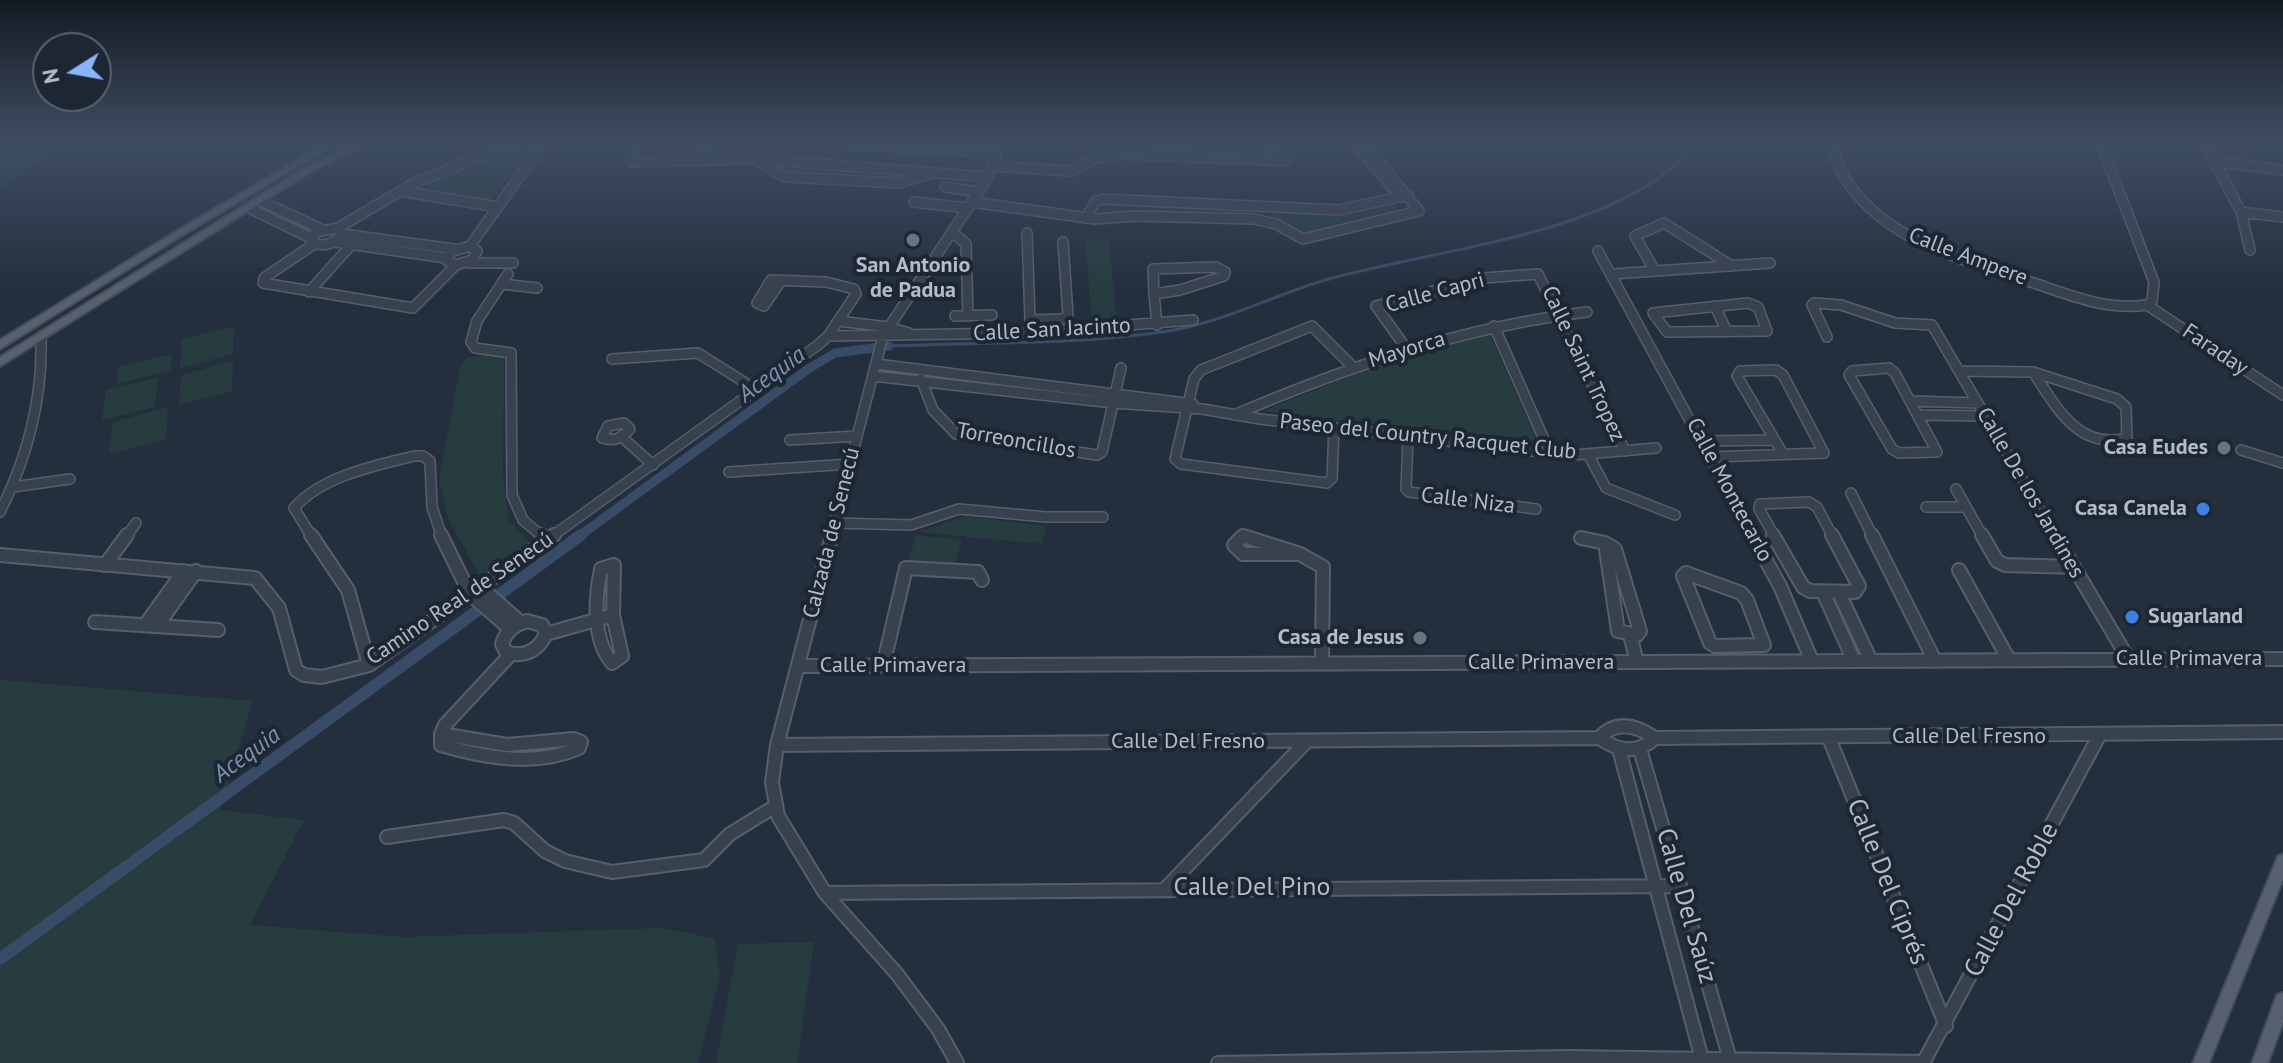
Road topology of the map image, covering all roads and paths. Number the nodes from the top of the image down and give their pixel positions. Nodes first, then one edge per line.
1 (255, 192) edge
2 (271, 192) edge
3 (397, 192) edge
4 (402, 192) edge
5 (509, 192) edge
6 (956, 192) edge
7 (979, 192) edge
8 (1400, 192) edge
9 (1854, 192) edge
10 (2119, 192) edge
11 (2230, 192) edge
12 (1404, 196) junction
13 (974, 199) junction
14 (259, 200) junction
15 (914, 202) dead end
16 (247, 207) junction
17 (498, 207) junction
18 (1255, 207) junction
19 (2241, 212) junction
20 (1087, 216) junction
21 (2283, 217) edge
22 (1254, 219) junction
23 (321, 229) junction
24 (340, 231) junction
25 (1027, 233) dead end
26 (953, 235) junction
27 (312, 241) junction
28 (335, 242) junction
29 (1063, 242) dead end
30 (352, 244) junction
31 (470, 246) junction
32 (454, 249) junction
33 (2250, 250) dead end
34 (1598, 251) dead end
35 (477, 254) junction
36 (446, 258) junction
37 (502, 261) junction
38 (467, 263) junction
39 (513, 263) dead end
40 (1770, 263) dead end
41 (456, 265) junction
42 (1732, 266) junction
43 (1655, 271) junction
44 (508, 274) dead end
45 (1613, 274) junction
46 (1542, 276) joint
47 (781, 281) dead end
48 (502, 284) junction
49 (537, 288) dead end
50 (309, 292) junction
51 (1154, 294) junction
52 (2147, 305) junction
53 (1715, 306) junction
54 (1587, 312) dead end
55 (992, 315) dead end
56 (1558, 315) junction
57 (955, 316) dead end
58 (968, 316) junction
59 (45, 319) junction
60 (1044, 320) junction
61 (1193, 320) dead end
62 (838, 321) junction
63 (1657, 321) junction
64 (1639, 322) junction
65 (1157, 325) junction
66 (1494, 326) junction
67 (1726, 330) junction
68 (886, 331) junction
69 (1045, 332) junction
70 (41, 336) junction
71 (828, 336) junction
72 (1827, 337) dead end
73 (12, 338) junction
74 (0, 345) edge
75 (1406, 348) junction
76 (612, 359) dead end
77 (0, 362) edge
78 (1353, 367) junction
79 (1121, 368) dead end
80 (924, 369) junction
81 (874, 370) junction
82 (1961, 374) junction
83 (2038, 375) junction
84 (920, 382) junction
85 (755, 389) junction
86 (1116, 392) junction
87 (2283, 395) edge
88 (1911, 401) junction
89 (1113, 403) junction
90 (1978, 403) junction
91 (1188, 406) junction
92 (1234, 415) junction
93 (1918, 415) junction
94 (1986, 416) junction
95 (1334, 428) junction
96 (857, 436) junction
97 (622, 437) dead end
98 (1408, 437) junction
99 (790, 440) dead end
100 (1775, 440) junction
101 (1704, 441) junction
102 (1747, 441) junction
103 (1656, 448) dead end
104 (2241, 450) dead end
105 (1625, 451) junction
106 (1550, 453) junction
107 (1588, 454) junction
108 (1783, 454) junction
109 (1755, 455) junction
110 (1712, 457) junction
111 (2283, 463) edge
112 (850, 464) junction
113 (653, 465) junction
114 (729, 472) dead end
115 (70, 479) dead end
116 (13, 487) junction
117 (1956, 489) dead end
118 (1851, 493) dead end
119 (1926, 507) dead end
120 (1966, 507) junction
121 (1536, 509) dead end
122 (0, 512) edge
123 (1675, 515) dead end
124 (1103, 517) dead end
125 (136, 523) dead end
126 (835, 523) junction
127 (1581, 538) dead end
128 (547, 540) junction
129 (1605, 543) junction
130 (1300, 554) junction
131 (0, 555) edge
132 (105, 565) junction
133 (2074, 567) junction
134 (1959, 570) dead end
135 (190, 571) junction
136 (465, 577) junction
137 (982, 580) dead end
138 (484, 588) junction
139 (1823, 592) junction
140 (1839, 593) junction
141 (473, 597) junction
142 (613, 615) junction
143 (597, 619) junction
144 (95, 622) dead end
145 (151, 626) junction
146 (516, 626) junction
147 (218, 630) dead end
148 (546, 634) junction
149 (1630, 635) junction
150 (1739, 647) junction
151 (511, 654) junction
152 (2283, 659) edge
153 (2009, 660) junction
154 (2129, 660) junction
155 (1812, 661) junction
156 (1854, 661) junction
157 (1871, 661) junction
158 (1935, 661) junction
159 (1637, 662) junction
160 (1745, 662) junction
161 (1322, 664) junction
162 (369, 665) junction
163 (798, 666) junction
164 (883, 666) junction
165 (2283, 732) edge
166 (441, 734) junction
167 (2099, 736) junction
168 (1599, 738) junction
169 (1655, 738) junction
170 (1829, 738) junction
171 (1307, 741) junction
172 (507, 745) junction
173 (777, 745) junction
174 (1619, 749) junction
175 (1640, 749) junction
176 (501, 757) junction
177 (774, 807) junction
178 (387, 837) dead end
179 (2282, 868) edge
180 (1655, 886) junction
181 (1680, 886) junction
182 (1166, 888) junction
183 (825, 893) junction
184 (2266, 904) junction
185 (2283, 906) edge
186 (2283, 1001) edge
187 (1946, 1026) junction
188 (1702, 1061) edge
189 (1731, 1061) edge
190 (1310, 1062) edge
191 (957, 1063) edge
192 (1218, 1063) edge
193 (1923, 1063) edge
194 (2201, 1063) edge
195 (2260, 1063) edge

1 - 59 main road
2 - 14 main road
3 - 24 street
4 - 17 street
5 - 17 street
6 - 13 street
7 - 13 street, Calzada de Senecú
8 - 12 street
9 - 52 street, Calle Ampere
10 - 52 street
11 - 19 street
12 - 18 street
12 - 22 street
13 - 15 street
13 - 20 street
13 - 26 street, Calzada de Senecú
14 - 16 main road
14 - 23 street
16 - 27 street
16 - 70 main road
17 - 31 street
18 - 20 street
18 - 22 street
19 - 21 street
19 - 33 street
20 - 22 street
23 - 24 street
23 - 27 street
24 - 28 street
24 - 32 street
25 - 60 street
26 - 58 street
26 - 68 street, Calzada de Senecú
27 - 28 street
27 - 50 street
28 - 30 street
29 - 60 street
30 - 36 street
30 - 50 street
31 - 32 street
31 - 35 street
32 - 36 street
34 - 45 street, Calle Montecarlo
35 - 37 street
35 - 38 street
36 - 41 street
37 - 38 street
37 - 39 street
38 - 41 street
40 - 42 street
41 - 50 street
42 - 43 street
42 - 43 street
43 - 45 street
44 - 48 street
45 - 64 street, Calle Montecarlo
46 - 56 street, Calle Saint Tropez
46 - 75 street, Calle Capri
47 - 62 street
48 - 49 street
48 - 128 street
51 - 51 street
51 - 65 street
52 - 87 street, Faraday
53 - 63 street
53 - 67 street
53 - 67 street
54 - 56 street, Mayorca
55 - 58 street
56 - 66 street, Mayorca
56 - 105 street, Calle Saint Tropez
57 - 58 street
59 - 70 main road
59 - 73 main road
60 - 69 street
61 - 65 street, Calle San Jacinto
62 - 68 street
62 - 71 street
63 - 64 street
63 - 67 street
64 - 101 street, Calle Montecarlo
65 - 69 street, Calle San Jacinto
66 - 75 street, Mayorca
66 - 106 street
68 - 69 street, Calle San Jacinto
68 - 71 street
68 - 81 street, Calzada de Senecú
70 - 73 main road
70 - 77 main road
70 - 116 street
71 - 85 street, Camino Real de Senecú
72 - 82 street, Calle De los Jardines
73 - 74 main road
75 - 78 street, Mayorca
76 - 85 street
78 - 91 street
78 - 92 street, Mayorca
79 - 86 street
80 - 81 street, Paseo del Country Racquet Club
80 - 84 street
80 - 86 street, Paseo del Country Racquet Club
81 - 84 street, Paseo del Country Racquet Club
81 - 96 street, Calzada de Senecú
82 - 83 street
82 - 90 street, Calle De los Jardines
83 - 83 street
84 - 89 street, Paseo del Country Racquet Club
84 - 89 street, Torreoncillos
85 - 113 street, Camino Real de Senecú
86 - 89 street
86 - 91 street, Paseo del Country Racquet Club
88 - 90 street
88 - 93 street
88 - 93 street
89 - 91 street, Paseo del Country Racquet Club
90 - 94 street, Calle De los Jardines
91 - 92 street, Paseo del Country Racquet Club
91 - 95 street
92 - 95 street, Paseo del Country Racquet Club
93 - 94 street
94 - 133 street, Calle De los Jardines
95 - 98 street, Paseo del Country Racquet Club
96 - 99 street
96 - 112 street, Calzada de Senecú
97 - 113 street
98 - 106 street, Paseo del Country Racquet Club
98 - 121 street, Calle Niza
100 - 102 street
100 - 108 street
100 - 108 street
101 - 102 street
101 - 110 street, Calle Montecarlo
102 - 109 street
103 - 105 street, Paseo del Country Racquet Club
104 - 111 street
105 - 107 street, Paseo del Country Racquet Club
106 - 107 street, Paseo del Country Racquet Club
107 - 123 street
108 - 109 street
109 - 110 street
110 - 155 street, Calle Montecarlo
112 - 114 street
112 - 126 street, Calzada de Senecú
113 - 128 street, Camino Real de Senecú
115 - 116 street
116 - 122 street
117 - 120 street
118 - 158 street
119 - 120 street
120 - 133 street
124 - 126 street
125 - 132 street
126 - 163 street, Calzada de Senecú
127 - 129 street
128 - 138 street, Camino Real de Senecú
129 - 149 street
129 - 149 street
130 - 130 street
130 - 161 street
131 - 132 street, Camino Real de Senecú
132 - 135 street, Camino Real de Senecú
133 - 154 street, Calle De los Jardines
134 - 153 street
135 - 145 street
135 - 162 street, Camino Real de Senecú
136 - 138 street
136 - 141 street
136 - 162 street
137 - 164 street
138 - 141 street, Camino Real de Senecú
138 - 146 street
139 - 140 street
139 - 140 street
139 - 156 street
140 - 157 street
141 - 146 street
141 - 162 street, Camino Real de Senecú
142 - 143 street
142 - 143 street
142 - 143 street
143 - 148 street
144 - 145 street
145 - 147 street
146 - 148 street
146 - 151 street
148 - 151 street
149 - 159 street
150 - 150 street
150 - 160 street
151 - 166 street
152 - 154 street, Calle Primavera
153 - 154 street, Calle Primavera
153 - 158 street, Calle Primavera
155 - 156 street, Calle Primavera
155 - 160 street, Calle Primavera
156 - 157 street, Calle Primavera
157 - 158 street, Calle Primavera
159 - 160 street, Calle Primavera
159 - 161 street, Calle Primavera
161 - 164 street, Calle Primavera
163 - 164 street, Calle Primavera
163 - 173 street, Calzada de Senecú
165 - 167 street, Calle Del Fresno
166 - 172 street
166 - 176 street
167 - 170 street, Calle Del Fresno
167 - 187 street, Calle Del Roble
168 - 169 street, Calle Del Fresno
168 - 171 street, Calle Del Fresno
168 - 174 street, Calle Del Fresno
169 - 170 street, Calle Del Fresno
169 - 175 street
170 - 187 street, Calle Del Ciprés
171 - 173 street, Calle Del Fresno
171 - 182 street
172 - 176 street
172 - 176 street
173 - 177 street, Calzada de Senecú
174 - 175 street, Calle Del Fresno
174 - 180 street, Calle Del Saúz
175 - 181 street, Calle Del Saúz
177 - 178 street
177 - 183 street
179 - 184 main road
180 - 181 street, Calle Del Pino
180 - 182 street, Calle Del Pino
180 - 188 street, Calle Del Saúz
181 - 189 street, Calle Del Saúz
182 - 183 street, Calle Del Pino
183 - 191 street
184 - 185 main road
184 - 194 main road
186 - 195 main road
187 - 193 street, Calle Del Roble
188 - 189 street
188 - 190 street
189 - 193 street
190 - 192 street

